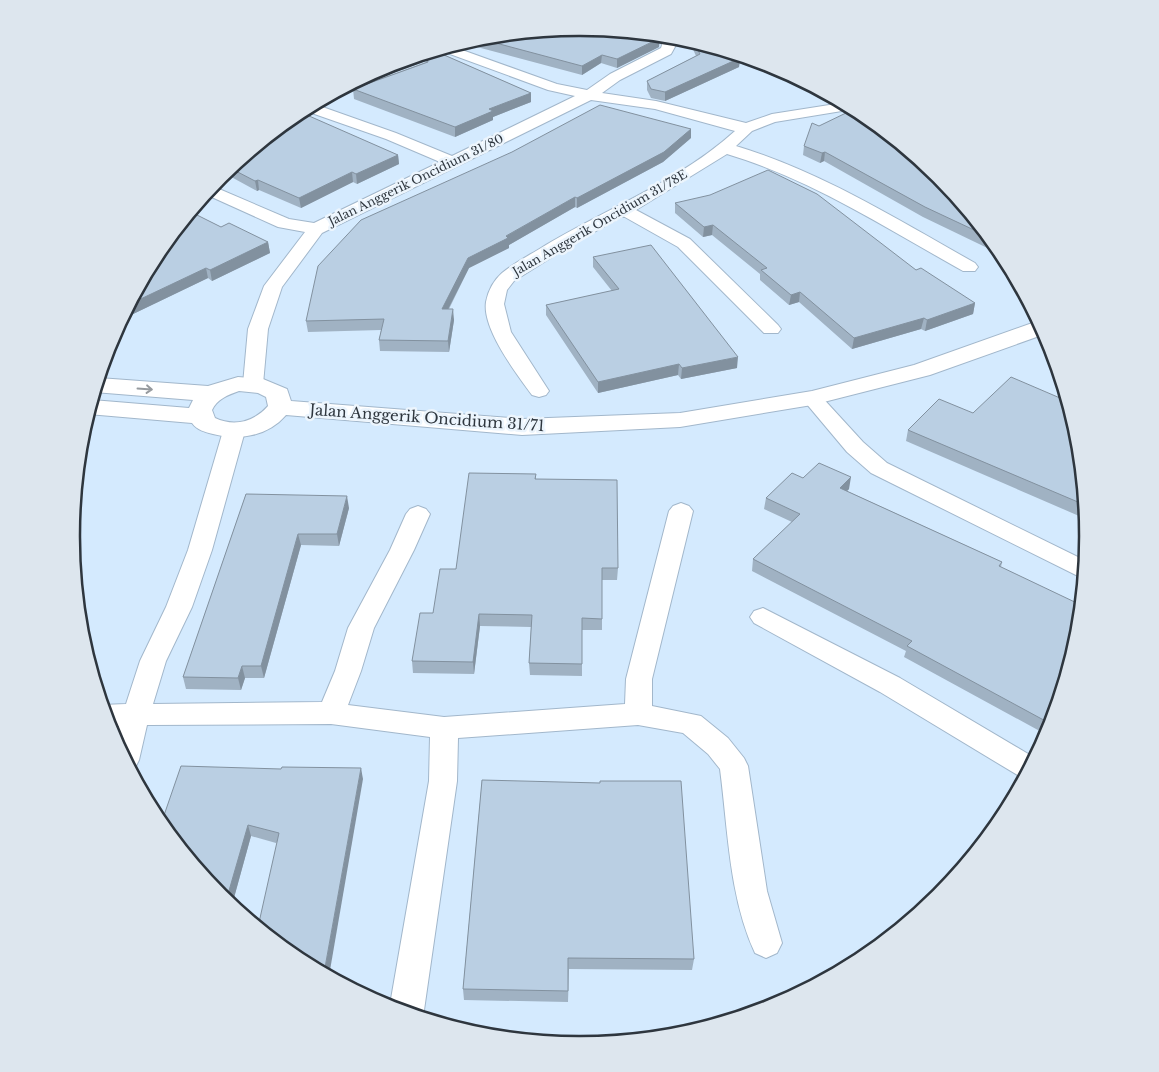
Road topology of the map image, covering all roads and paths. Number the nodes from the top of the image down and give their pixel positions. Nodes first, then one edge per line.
1 (669, 45) edge
2 (455, 52) edge
3 (589, 95) junction
4 (837, 108) edge
5 (318, 110) edge
6 (747, 128) junction
7 (725, 148) junction
8 (453, 162) junction
9 (216, 193) edge
10 (624, 210) junction
11 (316, 229) junction
12 (969, 267) dead end
13 (772, 329) dead end
14 (1034, 330) edge
15 (253, 384) junction
16 (103, 386) edge
17 (539, 391) dead end
18 (212, 394) junction
19 (812, 398) junction
20 (280, 407) junction
21 (97, 408) edge
22 (200, 416) junction
23 (234, 431) junction
24 (681, 510) dead end
25 (418, 514) dead end
26 (1078, 568) edge
27 (763, 617) dead end
28 (331, 713) junction
29 (136, 714) junction
30 (638, 714) junction
31 (113, 715) edge
32 (444, 728) junction
33 (128, 749) edge
34 (1023, 766) edge
35 (766, 943) dead end
36 (408, 1005) edge

1 - 3 street, Jalan Anggerik Oncidium 31/80
2 - 3 street
3 - 6 street
3 - 8 street, Jalan Anggerik Oncidium 31/80
4 - 6 street
5 - 8 street
6 - 7 street, Jalan Anggerik Oncidium 31/78E
7 - 10 street, Jalan Anggerik Oncidium 31/78E
7 - 12 street
8 - 11 street, Jalan Anggerik Oncidium 31/80
9 - 11 street
10 - 13 street
10 - 17 street, Jalan Anggerik Oncidium 31/78E
11 - 15 street, Jalan Anggerik Oncidium 31/80
14 - 19 street, Jalan Anggerik Oncidium 31/71
15 - 18 street
15 - 20 street
16 -> 18 street
18 - 22 street
19 - 20 street, Jalan Anggerik Oncidium 31/71
19 - 26 street
20 - 23 street
21 - 22 street
22 - 23 street
23 - 29 street
24 - 30 street
25 - 28 street
27 - 34 street
28 - 29 street
28 - 32 street
29 - 31 street
29 - 33 street
30 - 32 street
30 - 35 street
32 - 36 street

